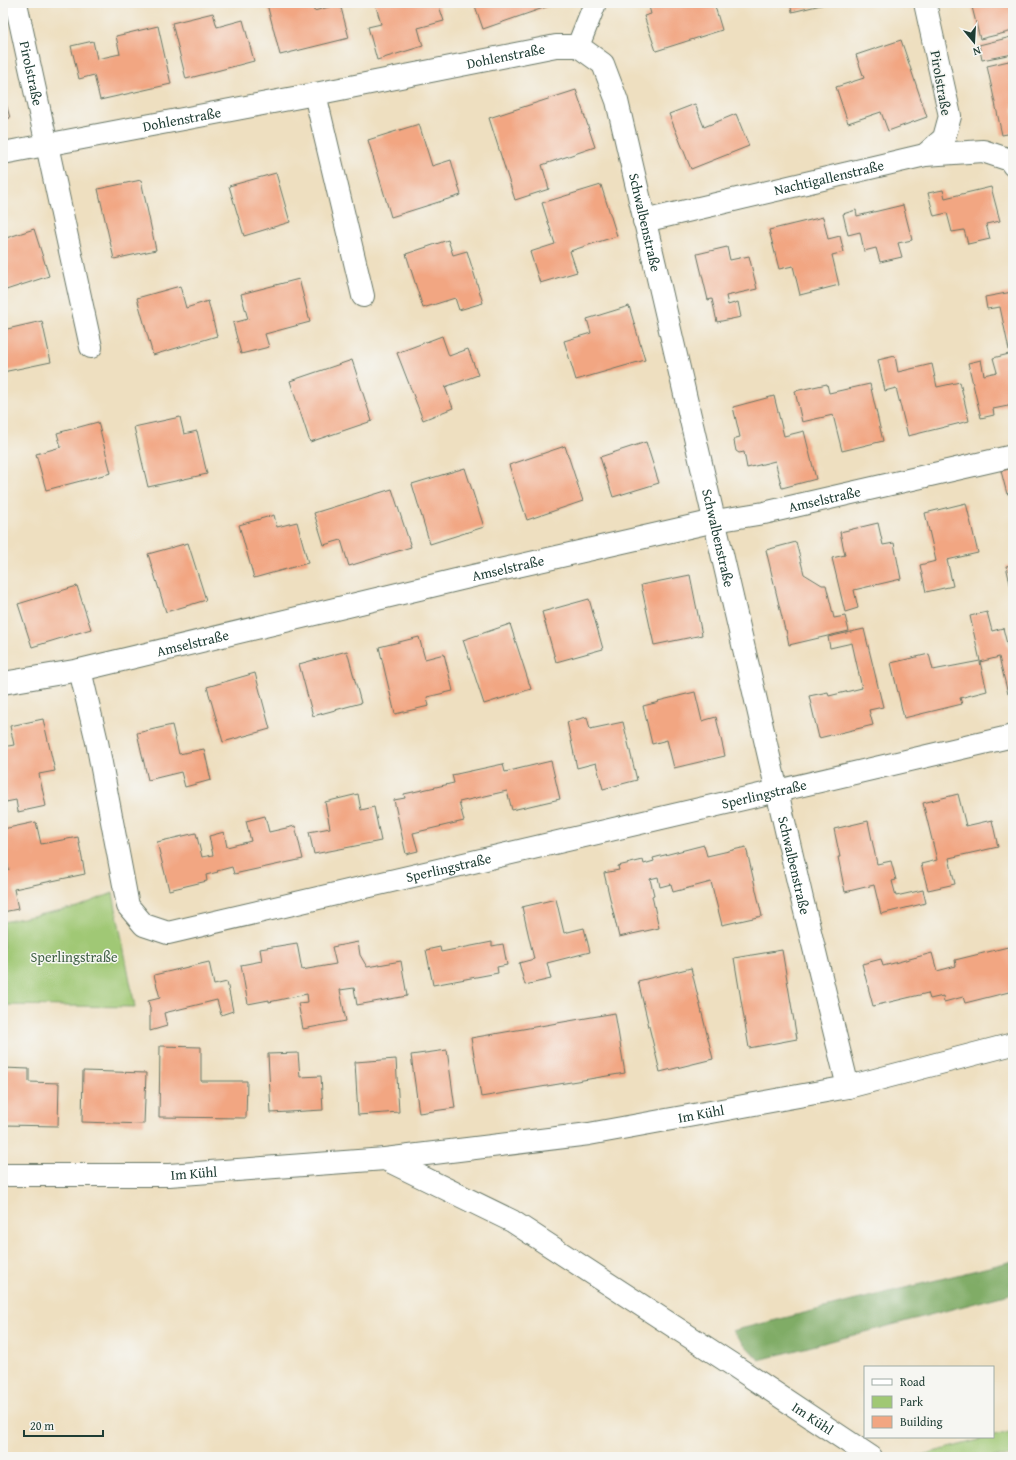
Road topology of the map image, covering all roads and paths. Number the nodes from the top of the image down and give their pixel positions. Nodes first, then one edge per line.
1 (16, 3) edge
2 (594, 3) edge
3 (926, 3) edge
4 (578, 46) junction
5 (315, 94) junction
6 (47, 144) junction
7 (3, 153) edge
8 (925, 156) junction
9 (1013, 165) edge
10 (644, 221) junction
11 (363, 296) dead end
12 (91, 347) dead end
13 (1013, 456) edge
14 (715, 521) junction
15 (80, 670) junction
16 (3, 683) edge
17 (1013, 736) edge
18 (777, 791) junction
19 (1013, 1044) edge
20 (848, 1087) junction
21 (385, 1159) junction
22 (3, 1175) edge
23 (871, 1457) edge

1 - 6 street, Pirolstraße
2 - 4 street
3 - 8 street, Pirolstraße
4 - 5 street, Dohlenstraße
4 - 10 street, Schwalbenstraße
5 - 6 street, Dohlenstraße
5 - 11 street
6 - 7 street, Dohlenstraße
6 - 12 street
8 - 9 street, Nachtigallenstraße
8 - 10 street, Nachtigallenstraße
10 - 14 street, Schwalbenstraße
13 - 14 street, Amselstraße
14 - 15 street, Amselstraße
14 - 18 street, Schwalbenstraße
15 - 16 street, Amselstraße
15 - 18 street, Sperlingstraße
17 - 18 street, Sperlingstraße
18 - 20 street, Schwalbenstraße
19 - 20 street, Im Kühl
20 - 21 street, Im Kühl
21 - 22 street, Im Kühl
21 - 23 street, Im Kühl

